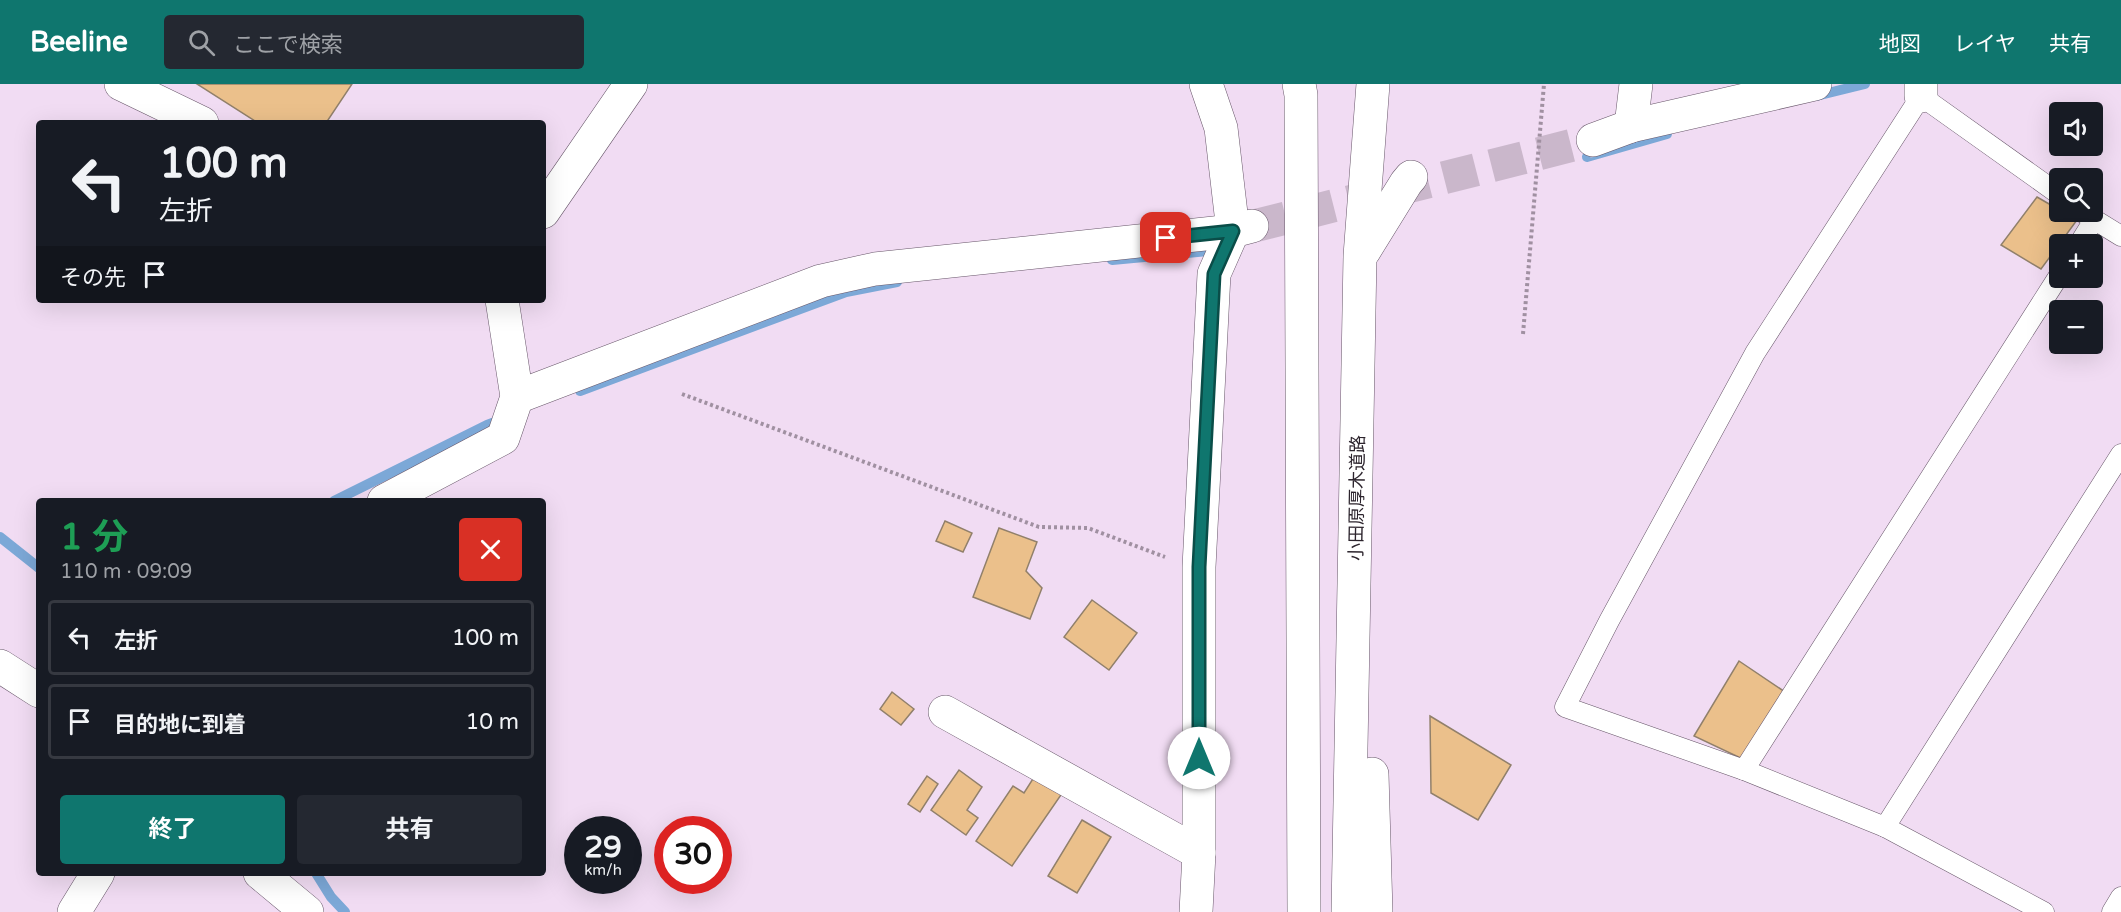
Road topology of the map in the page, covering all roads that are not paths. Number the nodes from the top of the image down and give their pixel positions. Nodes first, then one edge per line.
1 (121, 84) edge
2 (631, 84) edge
3 (1206, 84) edge
4 (1373, 84) edge
5 (1636, 84) edge
6 (1815, 84) edge
7 (1299, 88) edge
8 (1921, 90) edge
9 (196, 120) edge
10 (1631, 126) junction
11 (1593, 140) tunnel mouth
12 (1411, 177) dead end
13 (2049, 187) edge
14 (546, 208) edge
15 (2098, 222) edge
16 (1244, 229) junction
17 (2121, 236) edge
18 (1360, 256) junction
19 (2051, 288) edge
20 (502, 303) edge
21 (1359, 379) junction
22 (517, 397) junction
23 (2121, 454) edge
24 (390, 498) edge
25 (0, 666) edge
26 (36, 689) edge
27 (945, 712) dead end
28 (1744, 770) junction
29 (1885, 827) junction
30 (1199, 854) junction
31 (96, 876) edge
32 (264, 876) edge
33 (2121, 897) edge
34 (74, 912) edge
35 (307, 912) edge
36 (1196, 912) edge
37 (1304, 912) edge
38 (1348, 912) edge
39 (1376, 912) edge
40 (2044, 912) edge
41 (2112, 912) edge

1 - 9 main road
2 - 14 main road
3 - 16 main road
4 - 18 main road, 小田原厚木道路
5 - 10 main road
6 - 10 main road
7 - 37 main road
8 - 13 lane
8 - 28 lane
10 - 11 main road
12 - 18 main road
15 - 17 lane
16 - 22 main road
16 - 30 main road
18 - 21 main road, 小田原厚木道路
19 - 28 lane
20 - 22 main road
21 - 38 main road, 小田原厚木道路
21 - 39 main road
22 - 24 main road
23 - 29 lane
25 - 26 main road
27 - 30 main road
28 - 29 lane
29 - 40 lane
30 - 36 main road
31 - 34 main road
32 - 35 main road
33 - 41 lane

